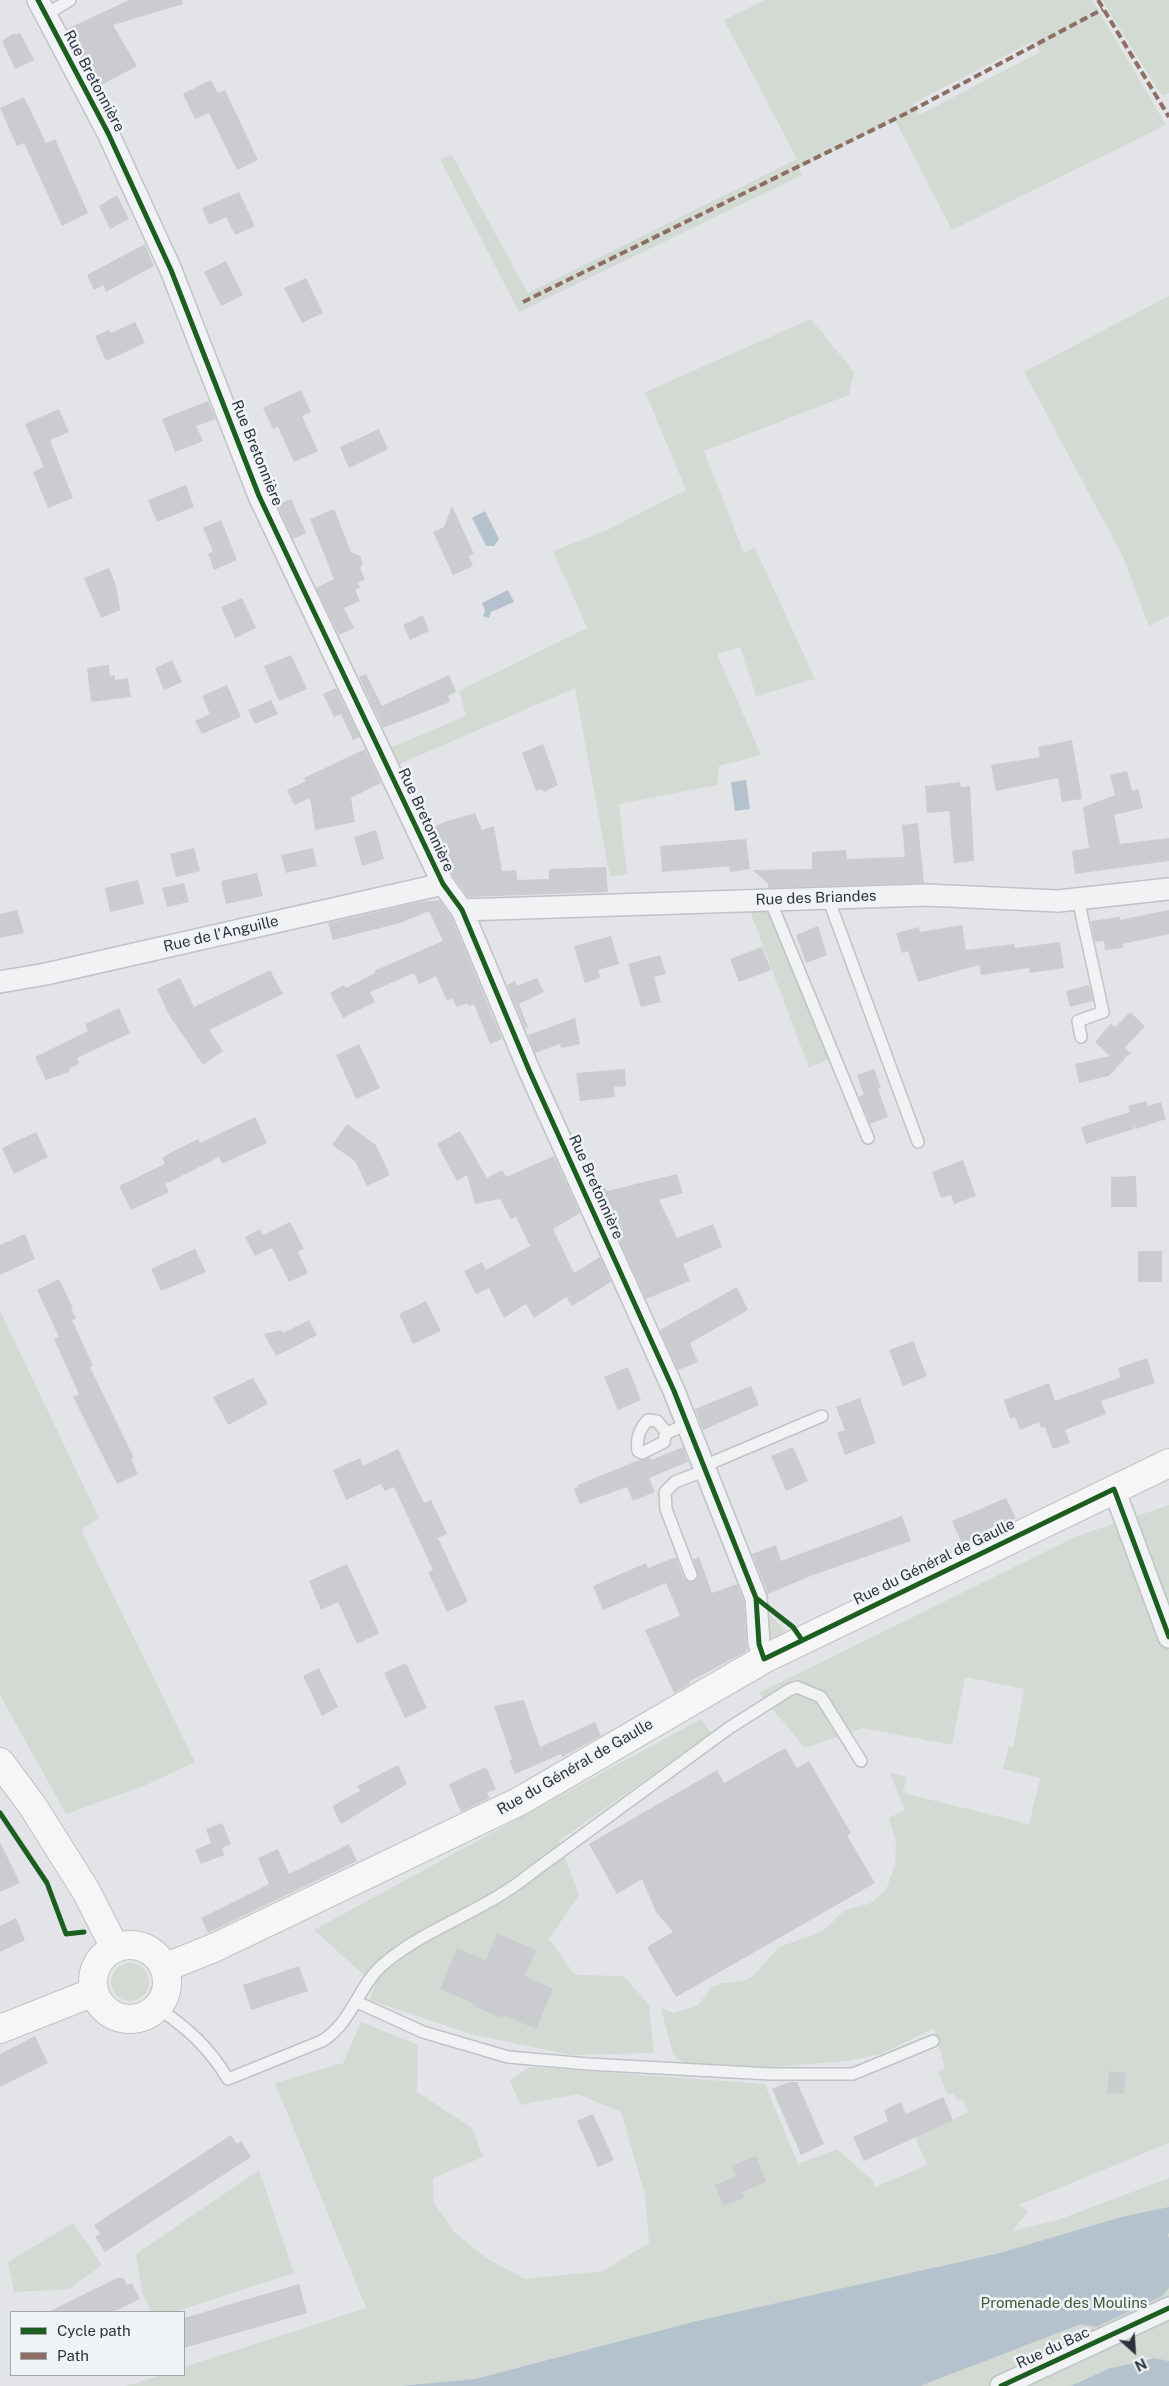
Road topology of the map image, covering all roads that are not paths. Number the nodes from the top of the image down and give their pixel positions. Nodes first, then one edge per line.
1 (70, 0) edge
2 (42, 7) edge
3 (442, 884) junction
4 (1169, 889) edge
5 (828, 898) junction
6 (1078, 899) junction
7 (770, 900) junction
8 (462, 910) junction
9 (0, 982) edge
10 (1081, 1037) dead end
11 (868, 1138) dead end
12 (918, 1142) dead end
13 (822, 1416) dead end
14 (687, 1424) junction
15 (667, 1432) dead end
16 (1169, 1463) edge
17 (705, 1468) junction
18 (1114, 1489) junction
19 (691, 1575) dead end
20 (1169, 1638) edge
21 (764, 1659) junction
22 (861, 1761) dead end
23 (0, 1762) edge
24 (115, 1948) junction
25 (164, 1968) junction
26 (94, 1992) junction
27 (357, 2002) junction
28 (158, 2007) junction
29 (0, 2028) edge
30 (932, 2041) dead end
31 (1169, 2308) edge
32 (1001, 2386) edge

1 - 2 lane
2 - 3 street, Rue Bretonnière
3 - 8 street, Rue Bretonnière
3 - 9 street, Rue de l'Anguille
4 - 6 street, Rue des Briandes
5 - 6 street, Rue des Briandes
5 - 7 street, Rue des Briandes
5 - 12 lane
6 - 10 lane
7 - 8 street, Rue des Briandes
7 - 11 lane
8 - 14 street, Rue Bretonnière
13 - 17 lane
14 - 15 lane
14 - 17 street, Rue Bretonnière
16 - 18 main road, Rue du Général de Gaulle
17 - 19 lane
17 - 21 street, Rue Bretonnière
18 - 20 street
18 - 21 main road, Rue du Général de Gaulle
21 - 25 main road, Rue du Général de Gaulle
22 - 27 lane
23 - 24 main road
24 - 25 main road
24 - 26 main road
25 - 28 main road
26 - 28 main road
26 - 29 main road
27 - 28 lane
27 - 30 lane
31 - 32 street, Rue du Bac

